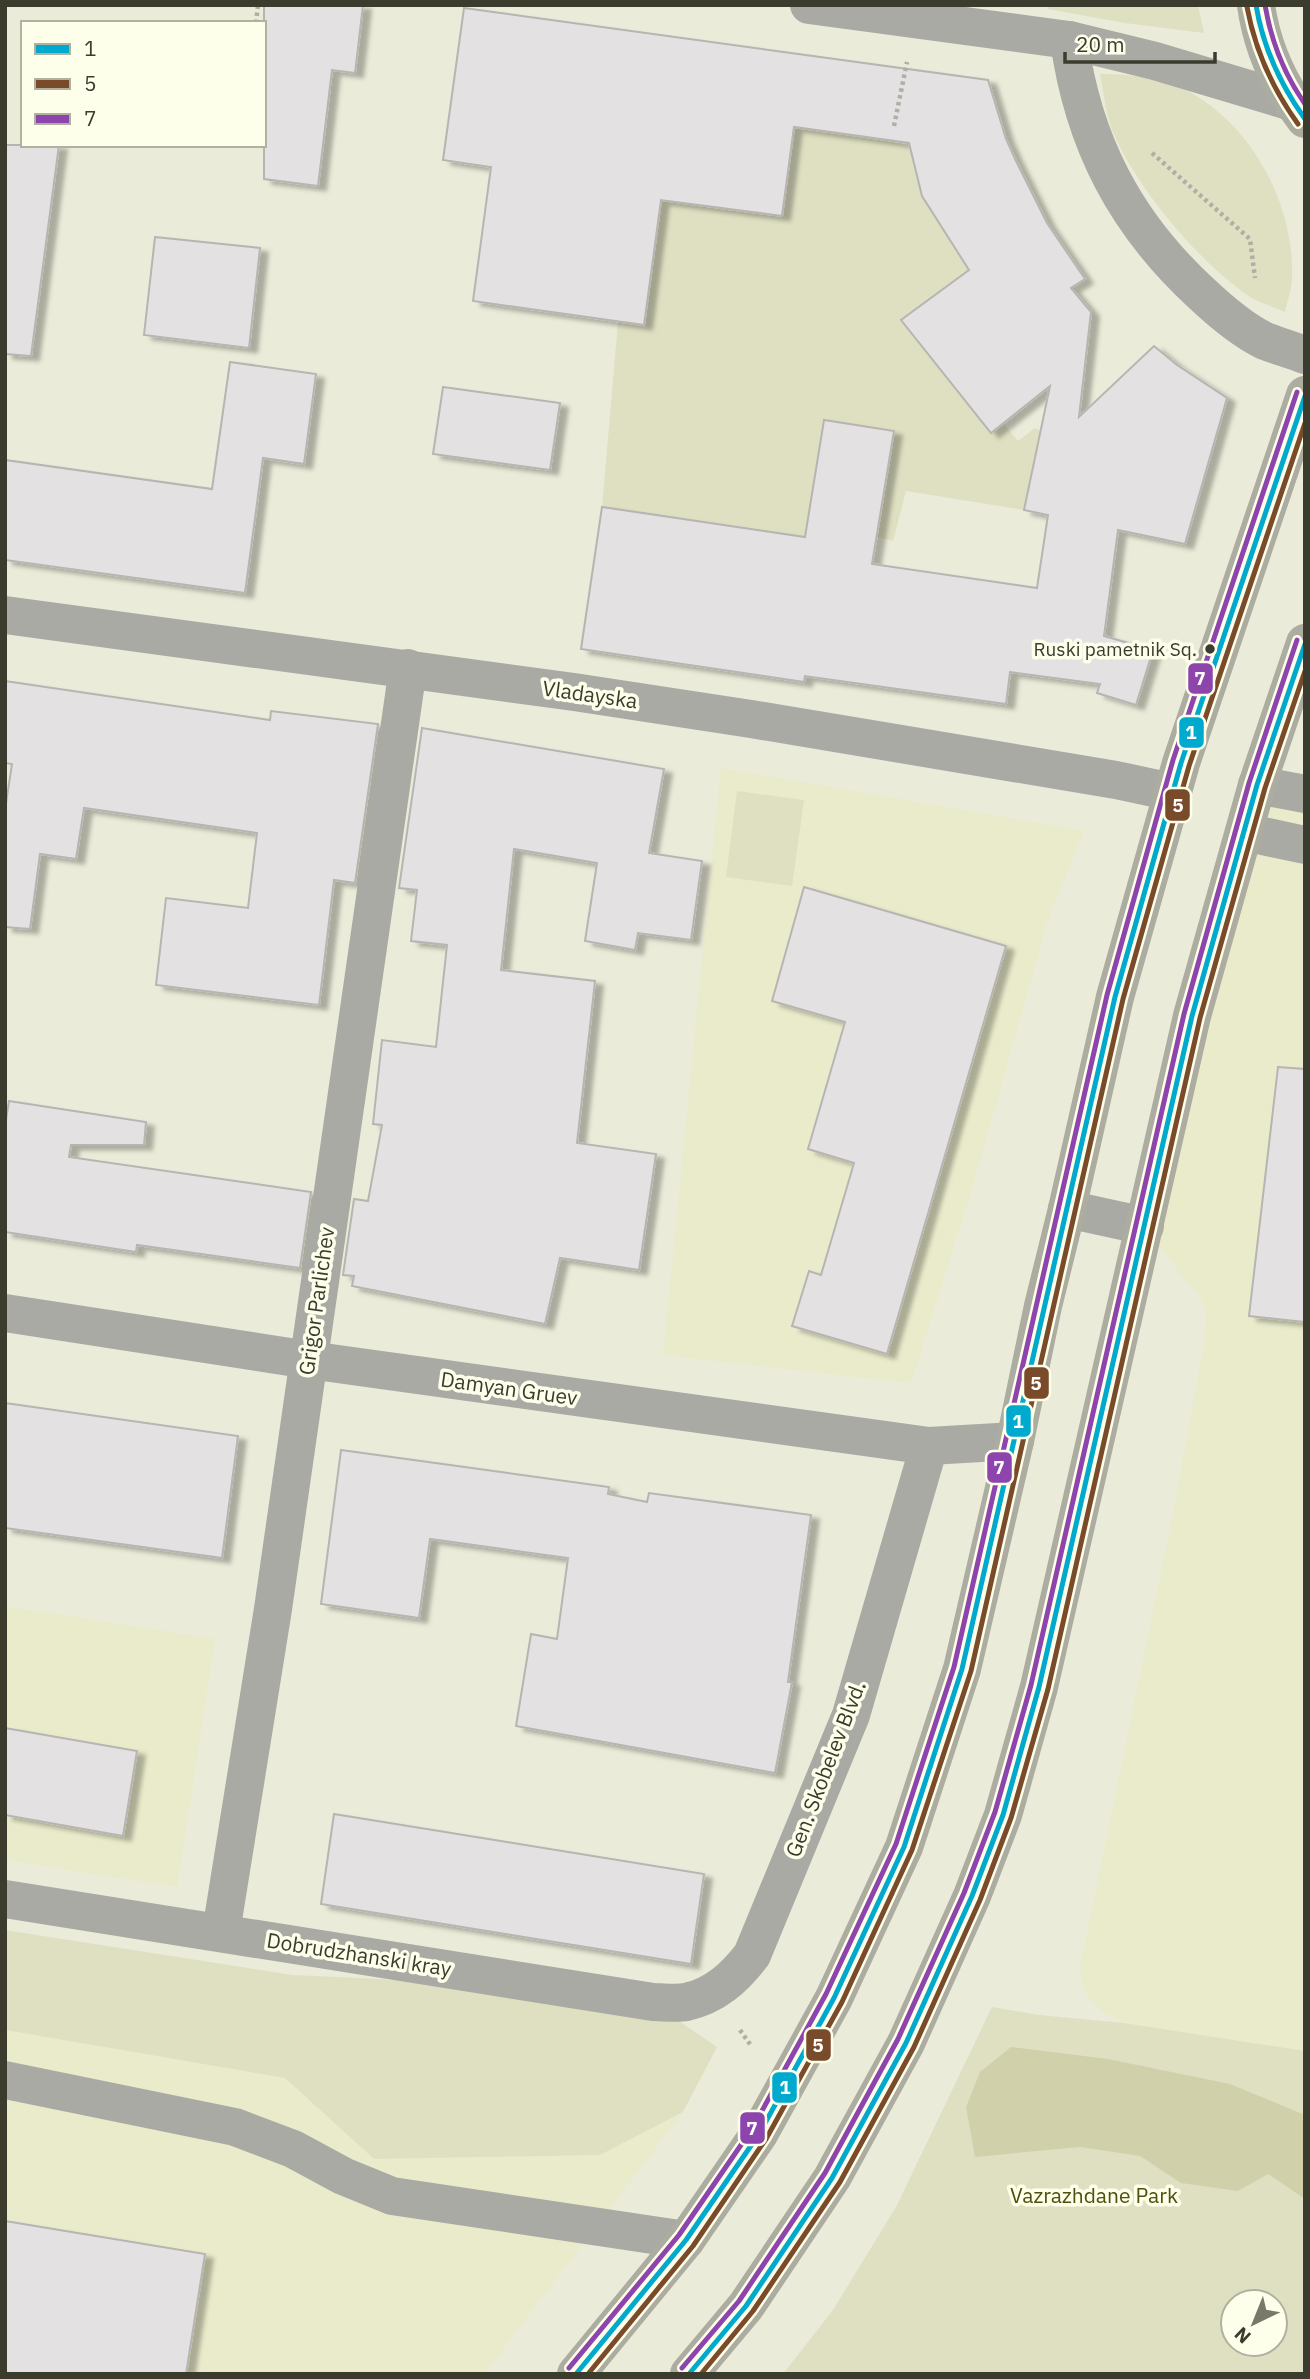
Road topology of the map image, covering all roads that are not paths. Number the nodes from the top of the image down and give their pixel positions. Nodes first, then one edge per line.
1 (809, 5) edge
2 (1256, 5) edge
3 (1069, 40) junction
4 (1299, 110) edge
5 (1305, 355) edge
6 (1305, 395) edge
7 (5, 615) edge
8 (1305, 643) edge
9 (408, 668) junction
10 (1257, 785) junction
11 (1172, 792) junction
12 (1305, 794) edge
13 (1244, 832) junction
14 (1305, 845) edge
15 (1068, 1209) junction
16 (1145, 1226) junction
17 (5, 1313) edge
18 (309, 1360) junction
19 (1015, 1441) junction
20 (929, 1446) junction
21 (5, 1899) edge
22 (221, 1932) junction
23 (712, 1992) joint
24 (5, 2080) edge
25 (686, 2240) junction
26 (576, 2374) edge
27 (689, 2374) edge

1 - 3 street
2 - 4 main road
3 - 4 street
3 - 5 street
6 - 11 main road
7 - 9 street, Vladayska
8 - 10 main road
9 - 11 street, Vladayska
9 - 18 street, Grigor Parlichev
10 - 12 street
10 - 13 main road
11 - 15 main road
13 - 14 street
13 - 16 main road
15 - 16 street
15 - 19 main road
16 - 27 main road
17 - 18 street, Damyan Gruev
18 - 20 street, Damyan Gruev
18 - 22 street, Grigor Parlichev
19 - 20 street, Damyan Gruev
19 - 25 main road
20 - 23 street, Gen. Skobelev Blvd.
21 - 22 street, Dobrudzhanski kray
22 - 23 street, Dobrudzhanski kray
24 - 25 street
25 - 26 main road

